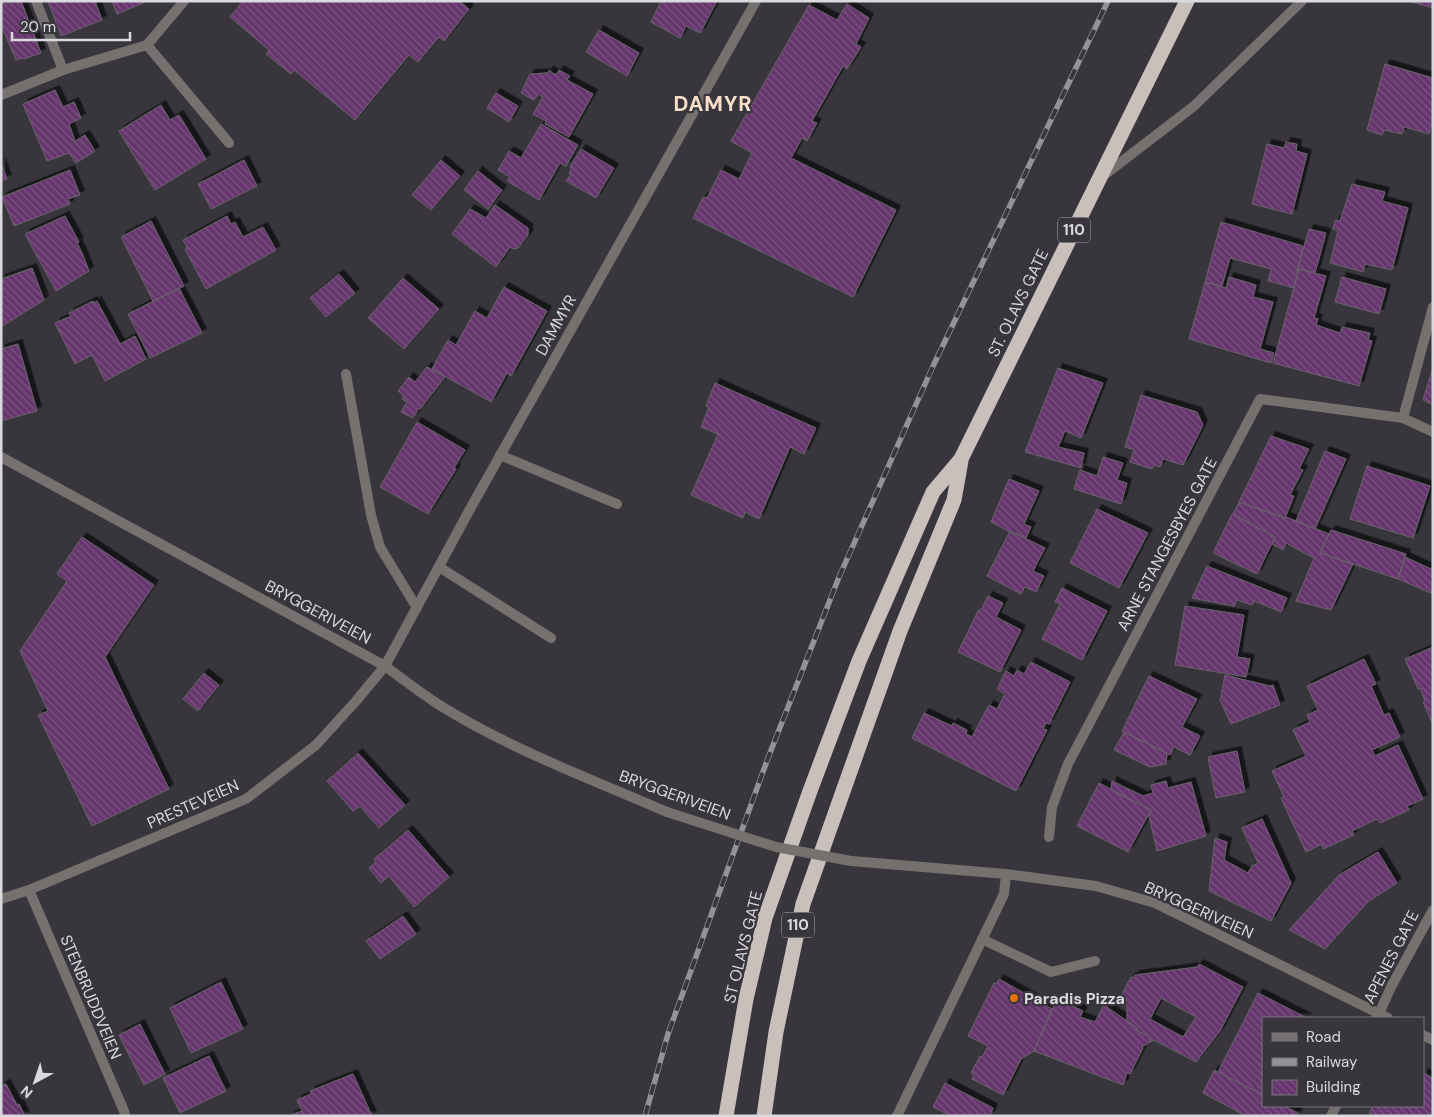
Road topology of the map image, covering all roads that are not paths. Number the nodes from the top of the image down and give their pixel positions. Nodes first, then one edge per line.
1 (36, 1) edge
2 (184, 1) edge
3 (756, 1) edge
4 (1187, 1) edge
5 (1302, 1) edge
6 (148, 45) junction
7 (63, 70) junction
8 (1, 95) edge
9 (228, 142) dead end
10 (1100, 179) junction
11 (1433, 307) edge
12 (346, 374) dead end
13 (1403, 418) junction
14 (1433, 432) edge
15 (500, 455) junction
16 (1, 457) edge
17 (961, 459) junction
18 (617, 504) dead end
19 (439, 567) junction
20 (417, 608) junction
21 (551, 638) dead end
22 (386, 666) junction
23 (831, 734) joint
24 (1049, 837) dead end
25 (1006, 874) junction
26 (29, 890) junction
27 (1, 899) edge
28 (1433, 910) edge
29 (982, 939) junction
30 (1095, 961) dead end
31 (1381, 1017) edge
32 (125, 1116) edge
33 (726, 1116) edge
34 (764, 1116) edge
35 (897, 1116) edge

1 - 7 street
2 - 6 street
3 - 15 street, DAMMYR
4 - 10 highway, ST. OLAVS GATE / 110
5 - 10 street
6 - 7 street
6 - 9 street
7 - 8 street
10 - 17 highway, ST. OLAVS GATE / 110
11 - 13 street
12 - 20 street
13 - 14 street
13 - 24 street, ARNE STANGESBYES GATE
15 - 18 street
15 - 19 street, DAMMYR
16 - 22 street, BRYGGERIVEIEN
17 - 23 highway, ST. OLAVS GATE / 110
17 - 34 highway, ST. OLAVS GATE / 110
19 - 20 street, DAMMYR
19 - 21 street
20 - 22 street, DAMMYR
22 - 25 street, BRYGGERIVEIEN, bridge
22 - 26 street, PRESTEVEIEN
23 - 33 highway, ST OLAVS GATE / 110
25 - 29 street
25 - 31 street, BRYGGERIVEIEN
26 - 27 street, PRESTEVEIEN
26 - 32 street, STENBRUDDVEIEN
28 - 31 street, APENES GATE
29 - 30 street
29 - 35 street

